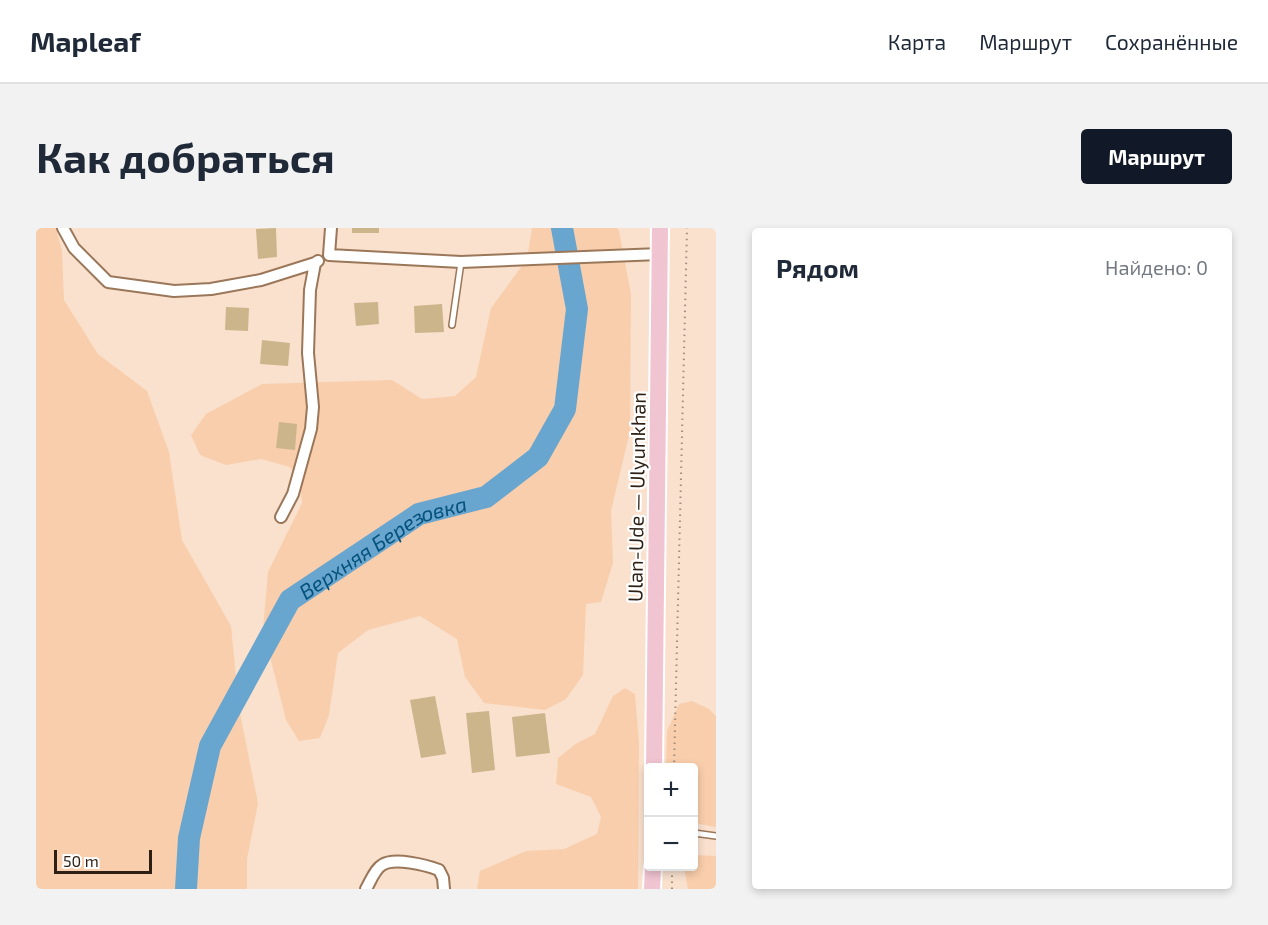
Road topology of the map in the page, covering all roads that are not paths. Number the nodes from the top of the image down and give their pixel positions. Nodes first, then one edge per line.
1 (63, 228) edge
2 (331, 228) edge
3 (660, 228) edge
4 (660, 254) junction
5 (329, 255) junction
6 (315, 262) junction
7 (461, 262) junction
8 (452, 325) dead end
9 (281, 517) dead end
10 (654, 763) edge
11 (698, 834) edge
12 (716, 836) edge
13 (653, 871) edge
14 (366, 889) edge
15 (444, 889) edge
16 (652, 889) edge

1 - 6 street
2 - 5 street
3 - 4 main road, Ulan-Ude — Ulyunkhan
4 - 7 street
4 - 10 main road, Ulan-Ude — Ulyunkhan
5 - 6 street
5 - 7 street
6 - 9 street
7 - 8 lane
11 - 12 lane
13 - 16 main road
14 - 15 street

